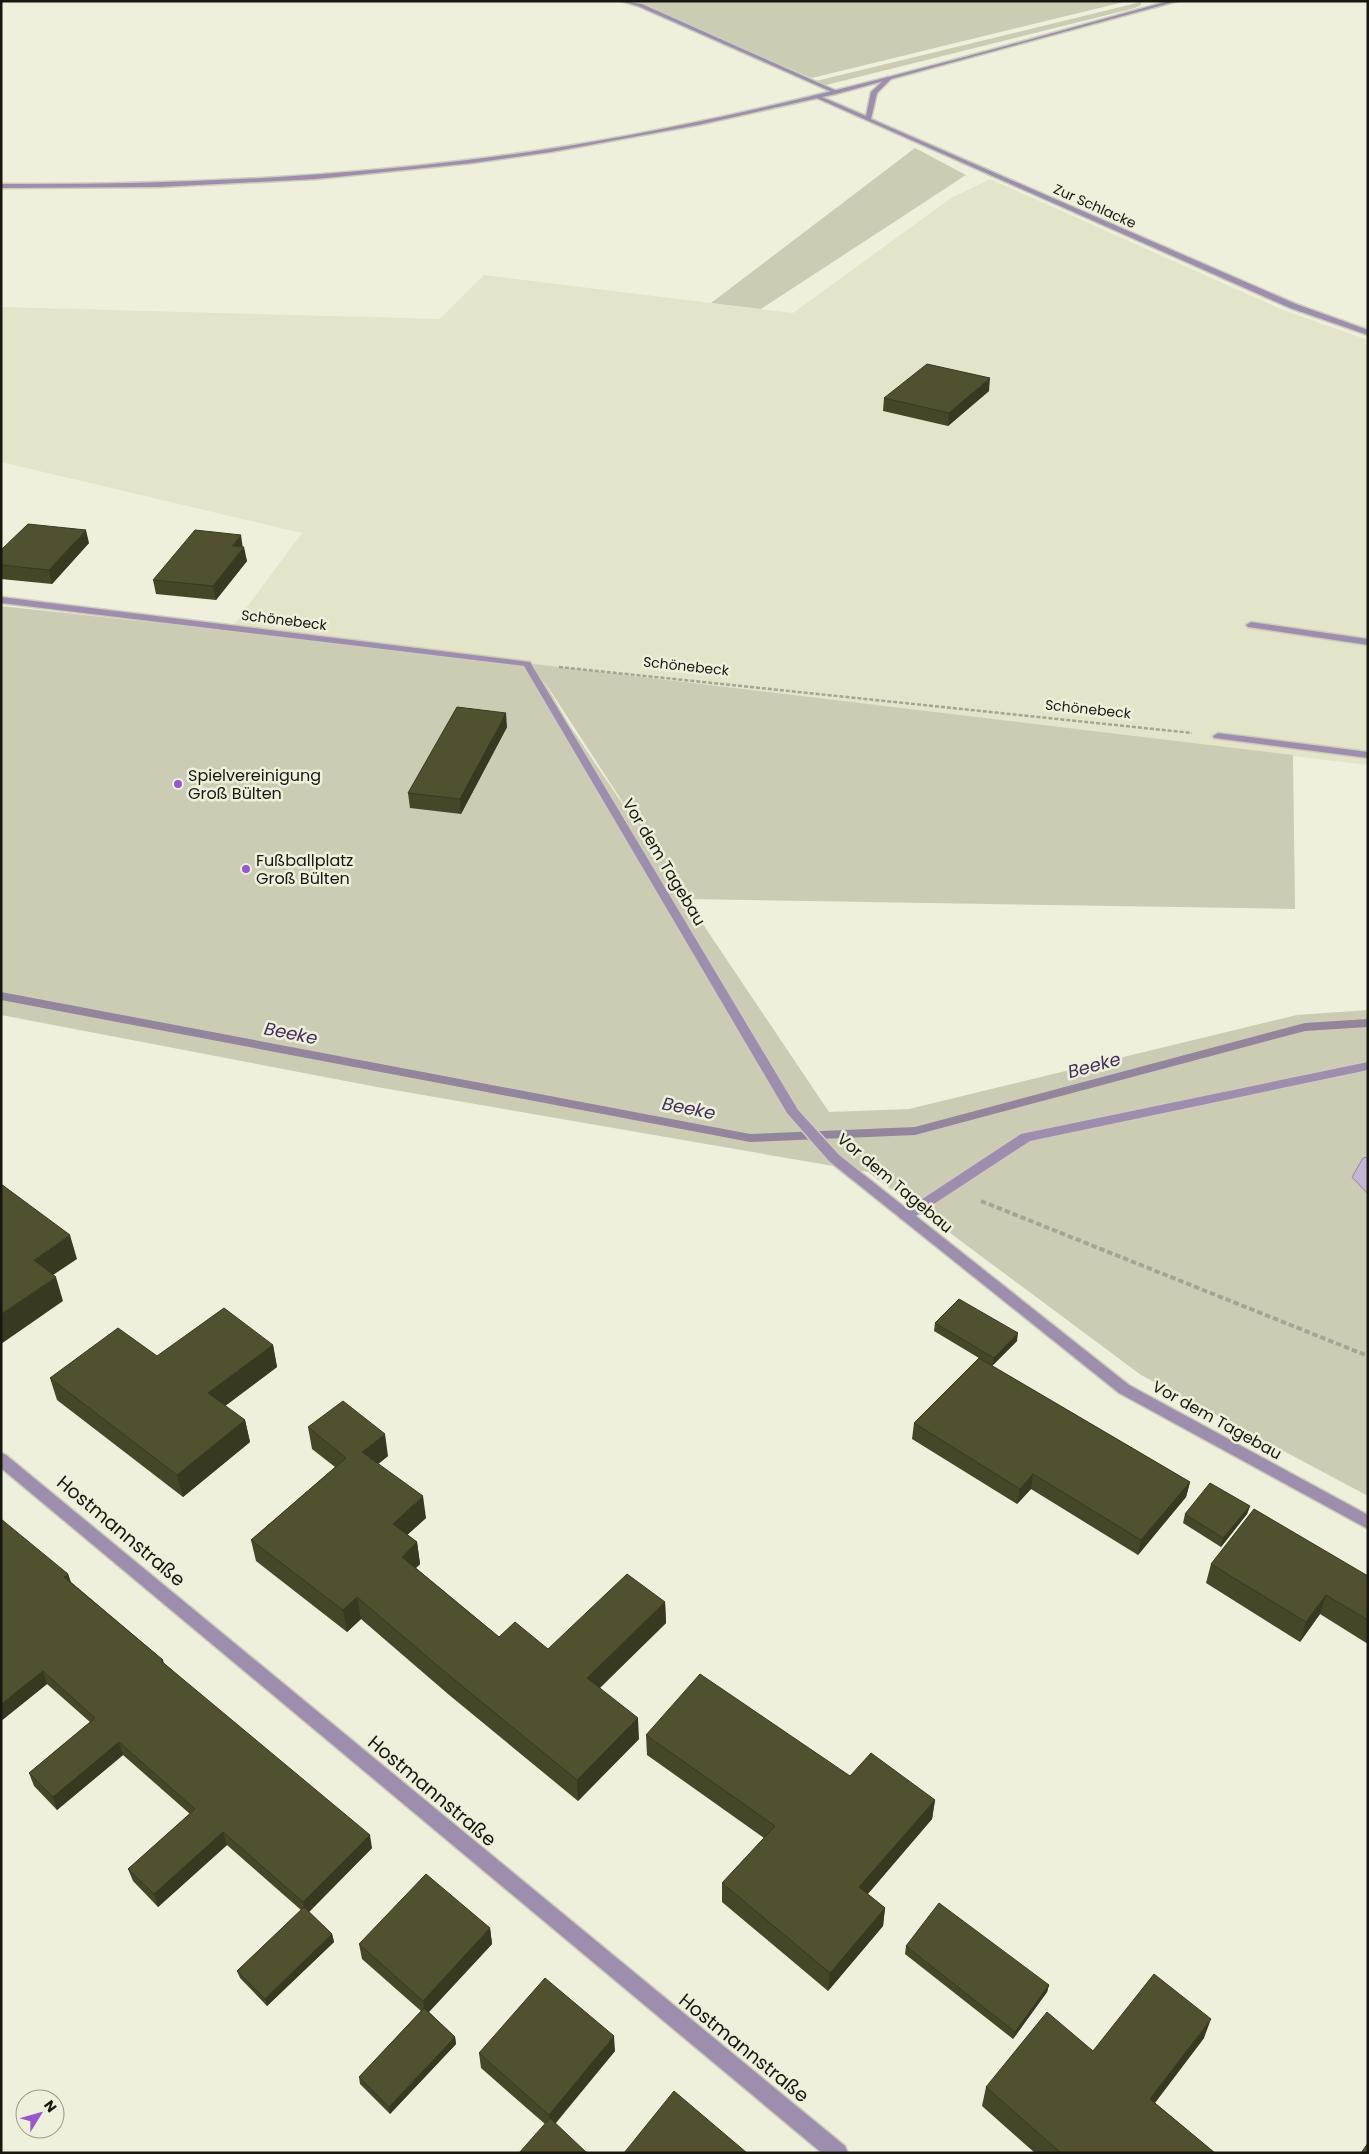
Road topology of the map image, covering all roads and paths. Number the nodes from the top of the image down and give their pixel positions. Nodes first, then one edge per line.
1 (624, 1) edge
2 (1159, 1) edge
3 (1176, 1) edge
4 (1168, 4) junction
5 (889, 78) junction
6 (834, 91) junction
7 (815, 96) junction
8 (868, 120) junction
9 (1, 186) edge
10 (1368, 333) edge
11 (1, 600) edge
12 (1251, 625) dead end
13 (1368, 642) edge
14 (527, 664) junction
15 (1218, 736) joint
16 (1368, 755) edge
17 (1368, 1066) edge
18 (947, 1188) junction
19 (906, 1216) junction
20 (1368, 1356) edge
21 (1, 1459) edge
22 (1368, 1523) edge
23 (838, 2153) edge

1 - 6 street
2 - 4 street
3 - 4 street
4 - 5 street
5 - 6 street
5 - 8 street
6 - 7 street
7 - 8 street, Zur Schlacke
7 - 9 street
8 - 10 street, Zur Schlacke
11 - 14 street, Schönebeck
12 - 13 street
14 - 15 path, Schönebeck
14 - 19 street, Vor dem Tagebau
15 - 16 street
17 - 18 street
18 - 19 street
18 - 20 path
19 - 22 street, Vor dem Tagebau
21 - 23 street, Hostmannstraße

